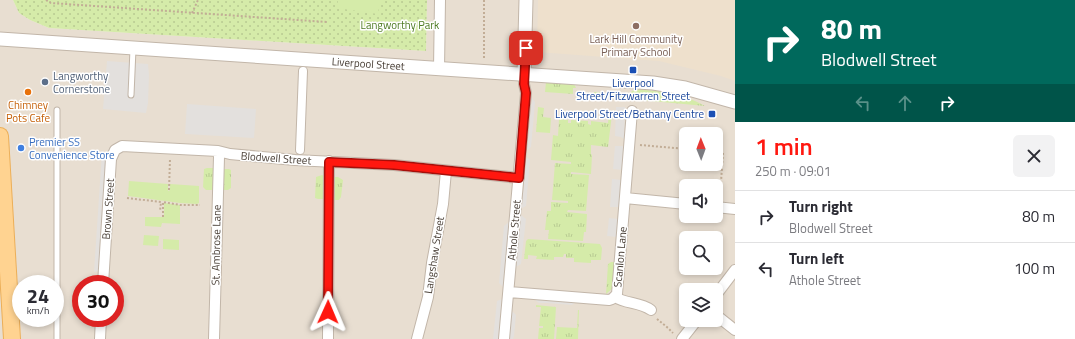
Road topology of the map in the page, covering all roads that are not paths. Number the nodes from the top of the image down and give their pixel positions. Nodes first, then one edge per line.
1 (440, 0) edge
2 (526, 0) edge
3 (0, 39) edge
4 (134, 48) junction
5 (439, 69) junction
6 (303, 71) dead end
7 (524, 74) junction
8 (131, 96) dead end
9 (735, 102) edge
10 (57, 110) dead end
11 (632, 111) dead end
12 (0, 136) edge
13 (130, 145) joint
14 (300, 150) dead end
15 (218, 151) junction
16 (329, 162) junction
17 (446, 171) junction
18 (519, 178) junction
19 (625, 198) junction
20 (679, 203) edge
21 (723, 208) edge
22 (735, 209) edge
23 (3, 228) edge
24 (735, 270) edge
25 (104, 275) edge
26 (723, 286) edge
27 (509, 292) junction
28 (615, 297) junction
29 (651, 310) road end
30 (723, 321) edge
31 (101, 327) edge
32 (688, 327) edge
33 (735, 330) edge
34 (677, 336) edge
35 (12, 339) edge
36 (57, 339) edge
37 (100, 339) edge
38 (214, 339) edge
39 (328, 339) edge
40 (417, 339) edge
41 (504, 339) edge

1 - 5 street
2 - 7 street
3 - 4 street, Liverpool Street
4 - 5 street, Liverpool Street
4 - 8 lane
5 - 7 street, Liverpool Street
6 - 14 street
7 - 9 street, Liverpool Street
7 - 18 street, Athole Street
10 - 36 lane
11 - 19 street, Scanlon Lane
12 - 23 main road
13 - 15 street, Blodwell Street
13 - 25 street, Brown Street
15 - 16 street, Blodwell Street
15 - 38 street, St. Ambrose Lane
16 - 17 street, Blodwell Street
16 - 39 street
17 - 18 street, Blodwell Street
17 - 40 street, Langshaw Street
18 - 27 street, Athole Street
19 - 20 street
19 - 28 street, Scanlon Lane
21 - 22 street
23 - 35 main road
24 - 26 street
27 - 28 street, Scanlon Lane
27 - 41 street, Athole Street
28 - 29 street
30 - 33 street
31 - 37 street
32 - 34 street

